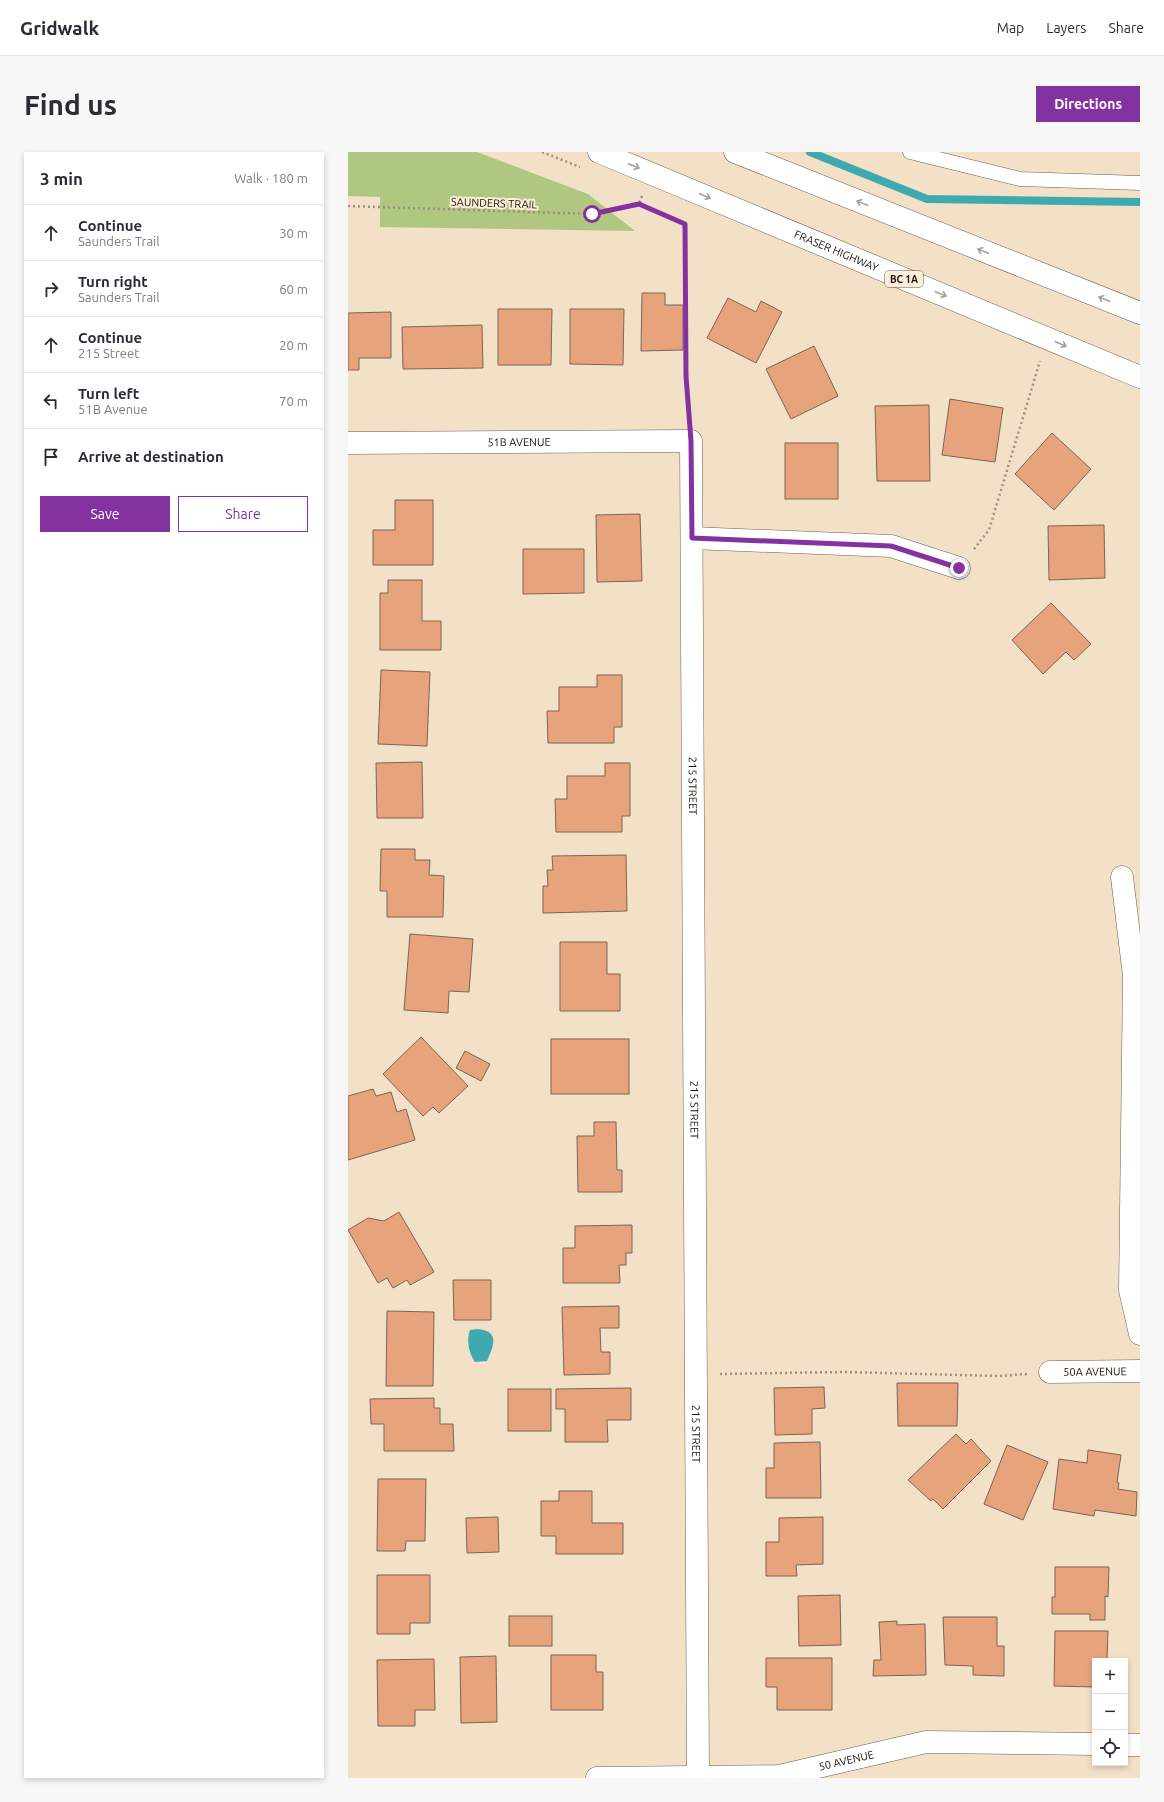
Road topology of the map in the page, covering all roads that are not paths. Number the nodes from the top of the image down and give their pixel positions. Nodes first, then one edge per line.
1 (599, 152) edge
2 (735, 152) edge
3 (910, 152) edge
4 (1140, 183) edge
5 (1140, 313) edge
6 (1140, 378) edge
7 (691, 441) joint
8 (348, 443) edge
9 (692, 538) junction
10 (959, 568) road end
11 (1122, 877) dead end
12 (1137, 976) edge
13 (1140, 1334) edge
14 (1140, 1371) edge
15 (1050, 1372) road end
16 (1092, 1744) edge
17 (1128, 1745) edge
18 (1140, 1745) edge
19 (698, 1777) edge
20 (597, 1778) edge

1 -> 6 street, FRASER HIGHWAY / BC 1A
5 -> 2 street
3 - 4 lane
7 - 8 street, 51B AVENUE
7 - 9 street, 215 STREET
9 - 10 street
9 - 19 street, 215 STREET
11 - 12 street
12 - 13 street
14 - 15 street, 50A AVENUE
16 - 19 street, 50 AVENUE
17 - 18 street
19 - 20 street, 50 AVENUE

